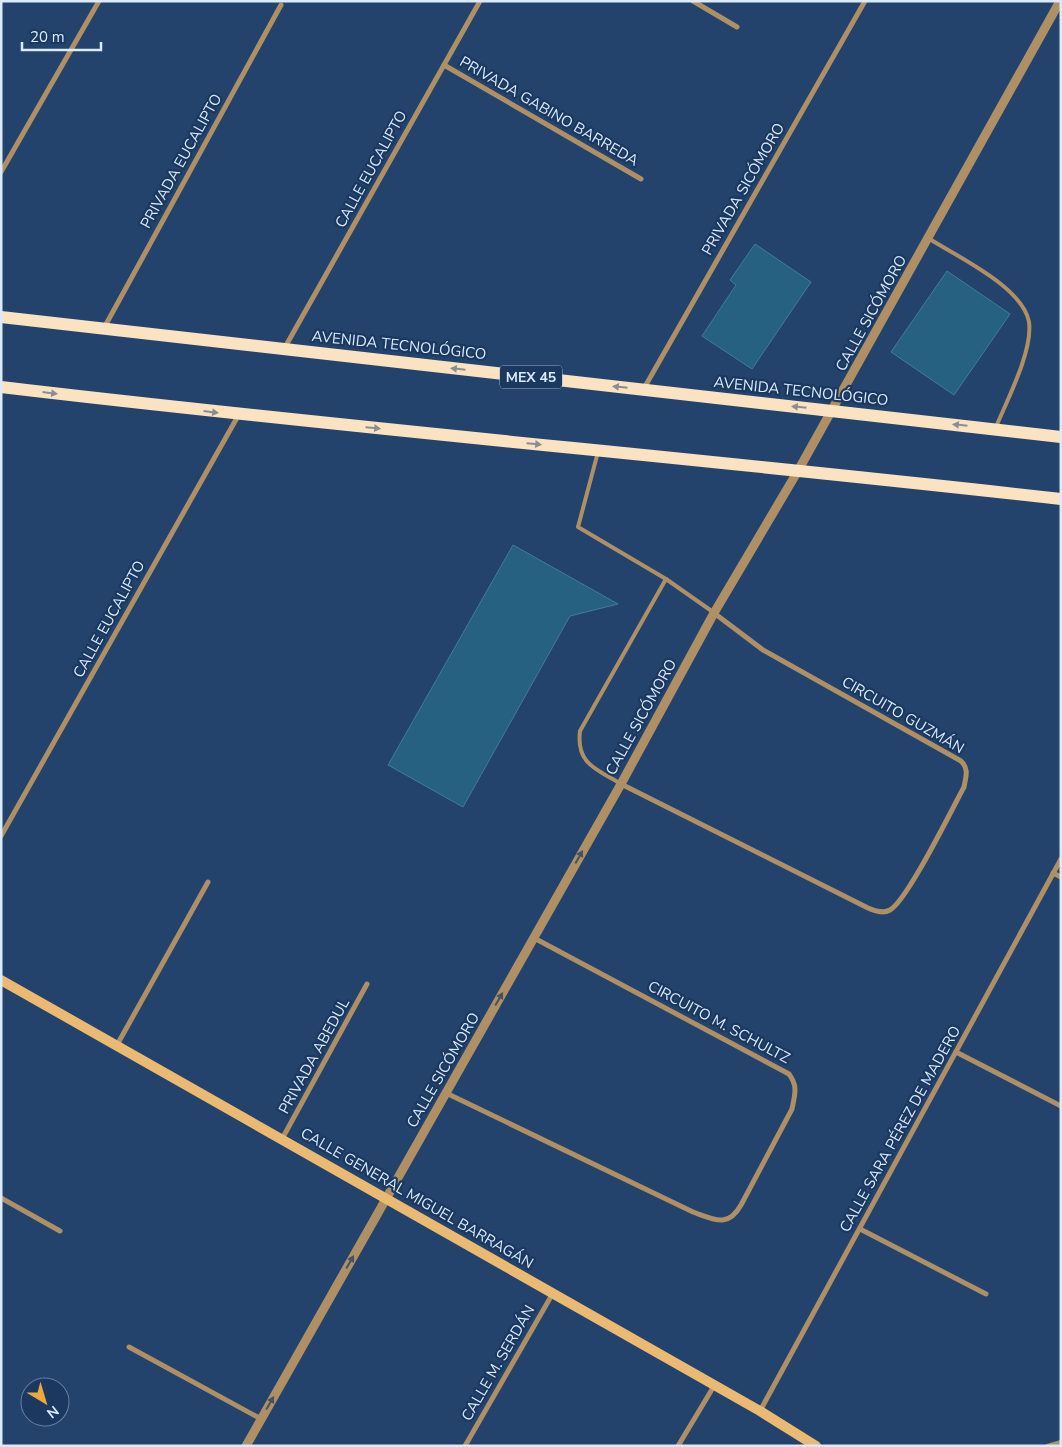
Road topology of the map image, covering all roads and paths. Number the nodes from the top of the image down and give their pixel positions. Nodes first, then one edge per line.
1 (99, 1) edge
2 (480, 1) edge
3 (693, 1) edge
4 (865, 1) edge
5 (1060, 1) edge
6 (281, 5) dead end
7 (737, 27) dead end
8 (444, 65) junction
9 (1, 172) edge
10 (641, 179) dead end
11 (928, 238) junction
12 (1, 317) edge
13 (104, 328) junction
14 (284, 349) junction
15 (1, 387) edge
16 (643, 390) junction
17 (832, 411) junction
18 (238, 415) junction
19 (995, 429) junction
20 (1061, 437) edge
21 (598, 450) junction
22 (799, 469) junction
23 (1061, 499) edge
24 (666, 579) junction
25 (714, 613) junction
26 (621, 784) junction
27 (1, 836) edge
28 (1061, 859) edge
29 (1053, 873) junction
30 (1061, 877) edge
31 (208, 882) dead end
32 (534, 938) junction
33 (1, 980) edge
34 (367, 984) dead end
35 (117, 1045) junction
36 (956, 1052) junction
37 (446, 1093) junction
38 (1061, 1106) edge
39 (282, 1139) junction
40 (1, 1198) edge
41 (387, 1198) junction
42 (860, 1229) junction
43 (60, 1231) dead end
44 (553, 1293) junction
45 (986, 1294) dead end
46 (129, 1347) dead end
47 (714, 1386) junction
48 (760, 1411) junction
49 (262, 1419) junction
50 (1061, 1442) edge
51 (246, 1446) edge
52 (466, 1446) edge
53 (678, 1446) edge
54 (816, 1446) edge
55 (1047, 1446) edge

1 - 9 street
2 - 8 street, CALLE EUCALIPTO
3 - 7 street
4 - 16 street, PRIVADA SICÓMORO
5 - 11 street, CALLE SICÓMORO
6 - 13 street, PRIVADA EUCALIPTO
8 - 10 street, PRIVADA GABINO BARREDA
8 - 14 street, CALLE EUCALIPTO
11 - 17 street, CALLE SICÓMORO
11 - 19 lane
12 - 13 main road, AVENIDA TECNOLÓGICO / MEX 45
13 - 14 main road, AVENIDA TECNOLÓGICO / MEX 45
16 -> 14 main road, AVENIDA TECNOLÓGICO / MEX 45
15 -> 18 main road
17 -> 16 main road, AVENIDA TECNOLÓGICO / MEX 45
19 -> 17 main road, AVENIDA TECNOLÓGICO / MEX 45
17 - 22 street, CALLE SICÓMORO
18 -> 21 main road
18 - 27 street, CALLE EUCALIPTO
19 - 20 main road, AVENIDA TECNOLÓGICO / MEX 45
21 - 22 main road
21 - 24 lane
22 - 23 main road
22 - 25 street, CALLE SICÓMORO
24 - 25 lane
24 - 26 lane
25 - 26 street, CALLE SICÓMORO
25 - 26 street, CIRCUITO GUZMÁN
32 -> 26 street, CALLE SICÓMORO
28 - 29 street, CALLE SARA PÉREZ DE MADERO
29 - 30 street
29 - 36 street, CALLE SARA PÉREZ DE MADERO
31 - 35 street
37 -> 32 street, CALLE SICÓMORO
32 - 37 street, CIRCUITO M. SCHULTZ
33 - 35 main road, CALLE GENERAL MIGUEL BARRAGÁN
34 - 39 street, PRIVADA ABEDUL
35 - 39 main road, CALLE GENERAL MIGUEL BARRAGÁN
36 - 38 street
36 - 42 street, CALLE SARA PÉREZ DE MADERO
37 - 41 street, CALLE SICÓMORO
39 - 41 main road, CALLE GENERAL MIGUEL BARRAGÁN
40 - 43 street
41 - 44 main road, CALLE GENERAL MIGUEL BARRAGÁN
49 -> 41 street, CALLE SICÓMORO
42 - 45 street
42 - 48 street, CALLE SARA PÉREZ DE MADERO
44 - 47 main road, CALLE GENERAL MIGUEL BARRAGÁN
44 - 52 street, CALLE M. SERDÁN
46 - 49 street
47 - 48 main road, CALLE GENERAL MIGUEL BARRAGÁN
47 - 53 street
48 - 54 main road, CALLE GENERAL MIGUEL BARRAGÁN
49 - 51 street, CALLE SICÓMORO
50 - 55 lane

